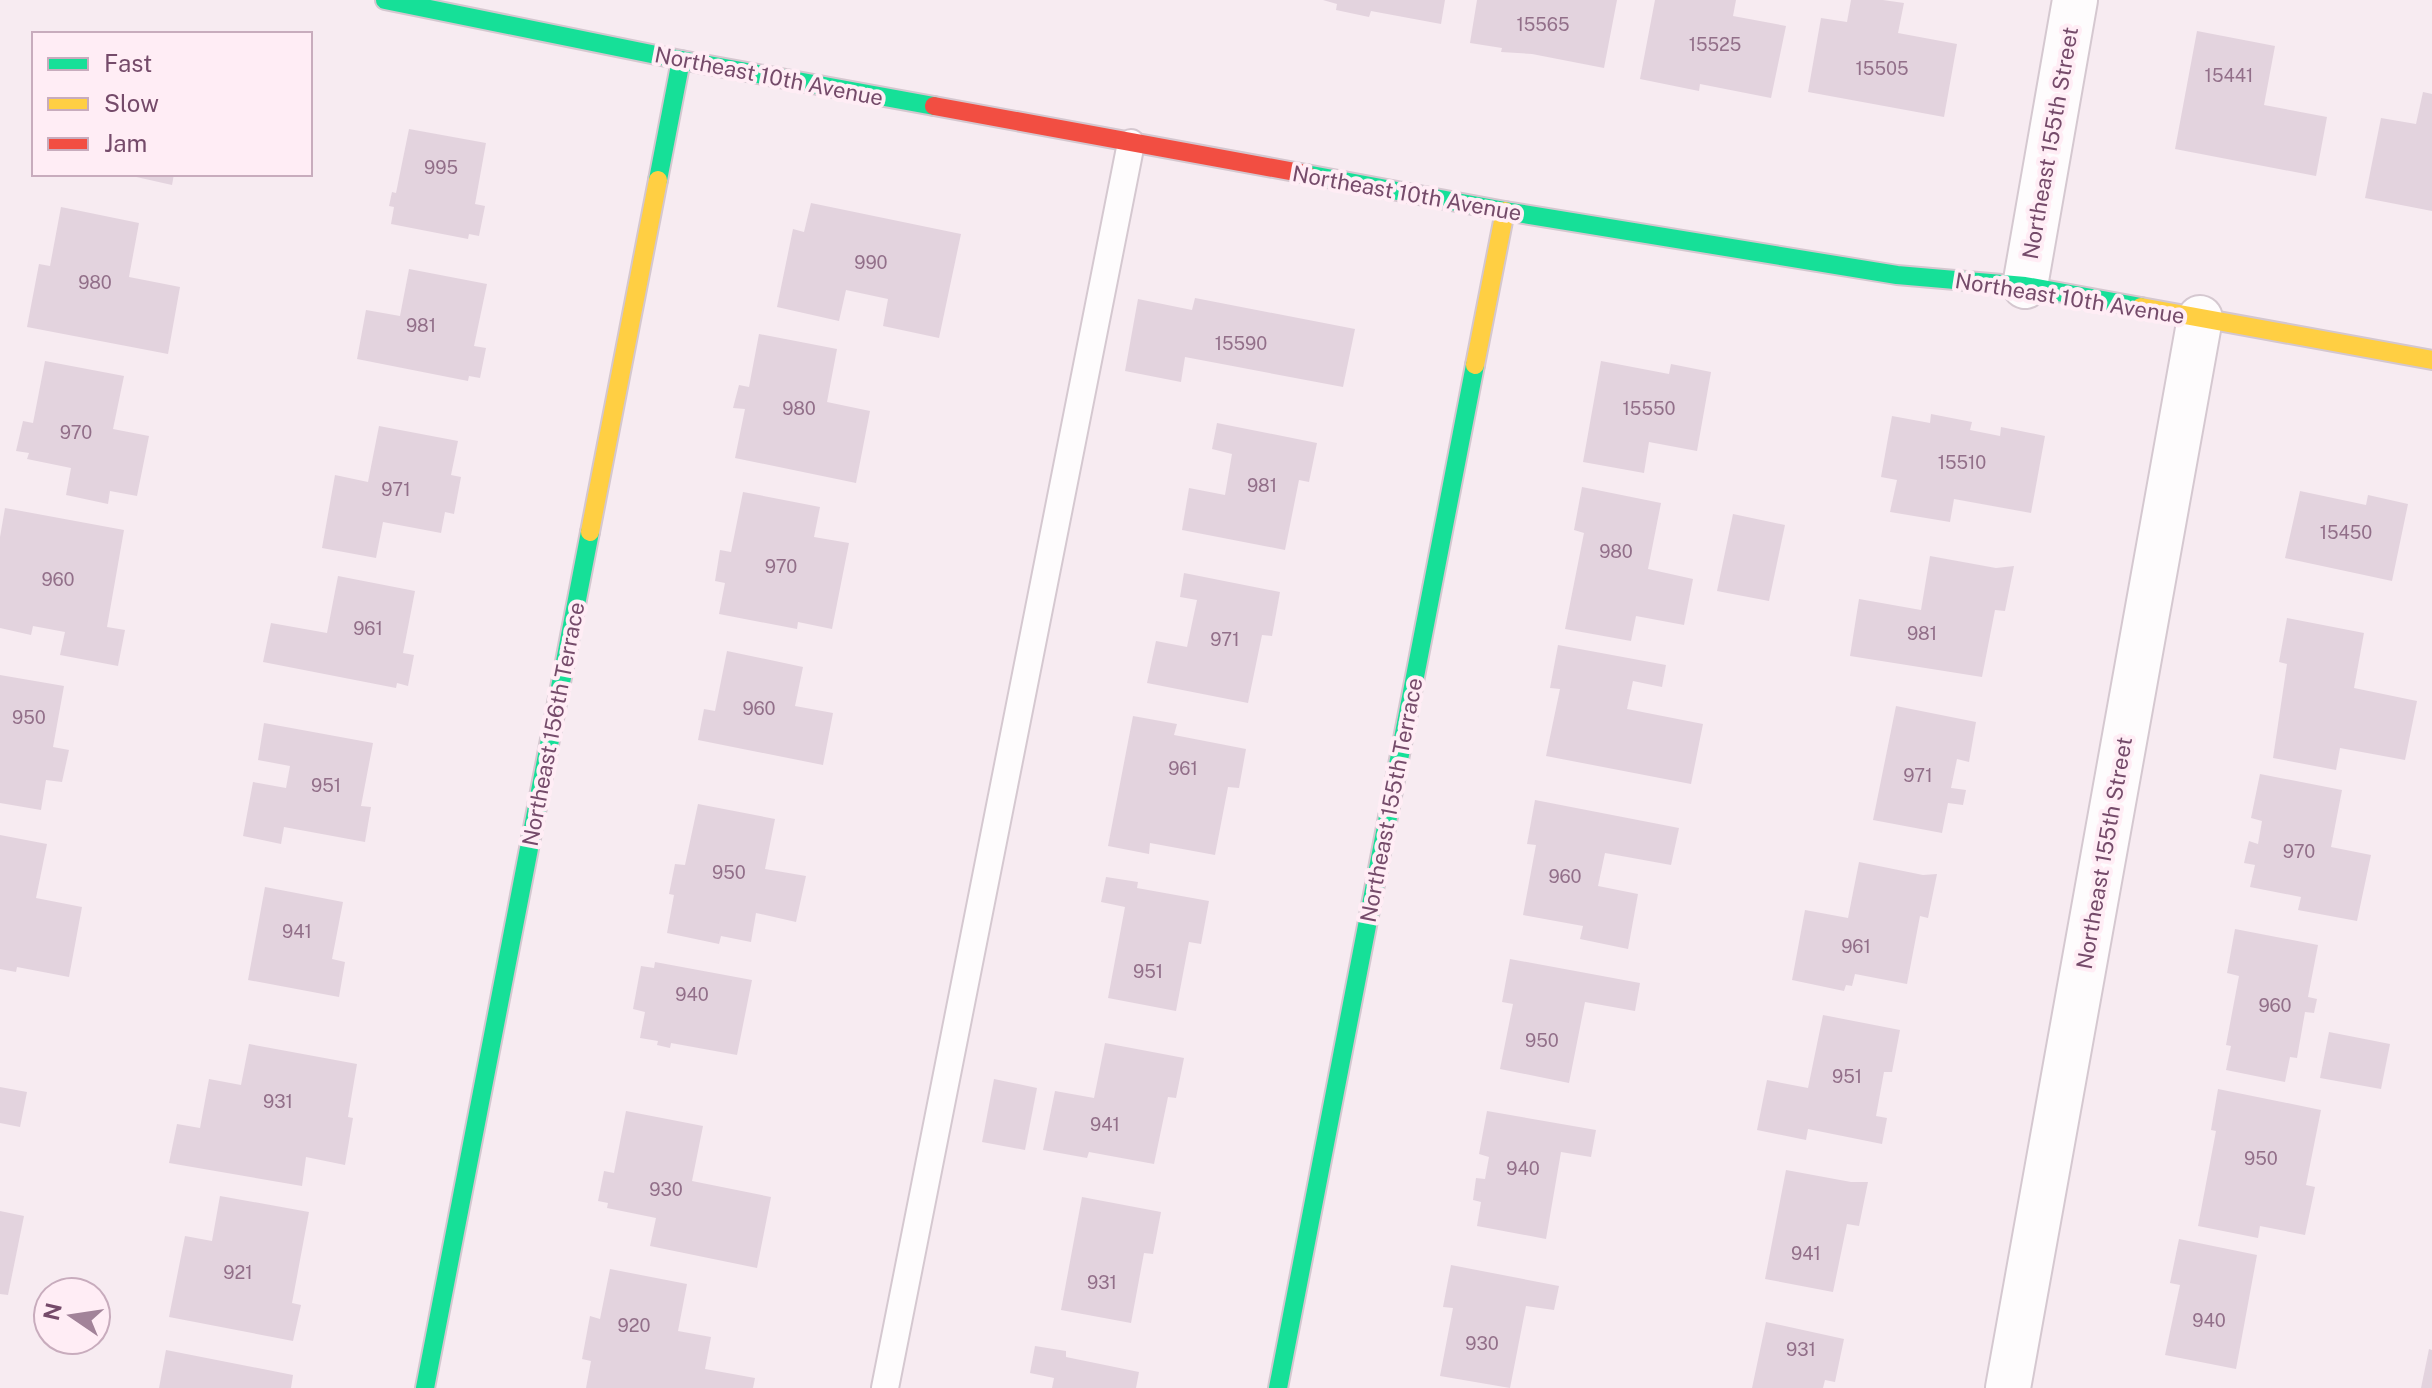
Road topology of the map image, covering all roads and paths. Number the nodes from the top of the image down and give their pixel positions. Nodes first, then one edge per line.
1 (385, 0) edge
2 (2075, 0) edge
3 (681, 60) junction
4 (1131, 143) junction
5 (1505, 211) junction
6 (2025, 286) junction
7 (2200, 318) junction
8 (2432, 360) edge
9 (425, 1388) edge
10 (885, 1388) edge
11 (1278, 1388) edge
12 (2008, 1388) edge

1 - 3 street, Northeast 10th Avenue
2 - 6 street, Northeast 155th Street
3 - 4 street, Northeast 10th Avenue
3 - 9 street, Northeast 156th Terrace
4 - 5 street, Northeast 10th Avenue
4 - 10 lane
5 - 6 street, Northeast 10th Avenue
5 - 11 street, Northeast 155th Terrace
6 - 7 street, Northeast 10th Avenue
7 - 8 street, Northeast 10th Avenue
7 - 12 street, Northeast 155th Street

